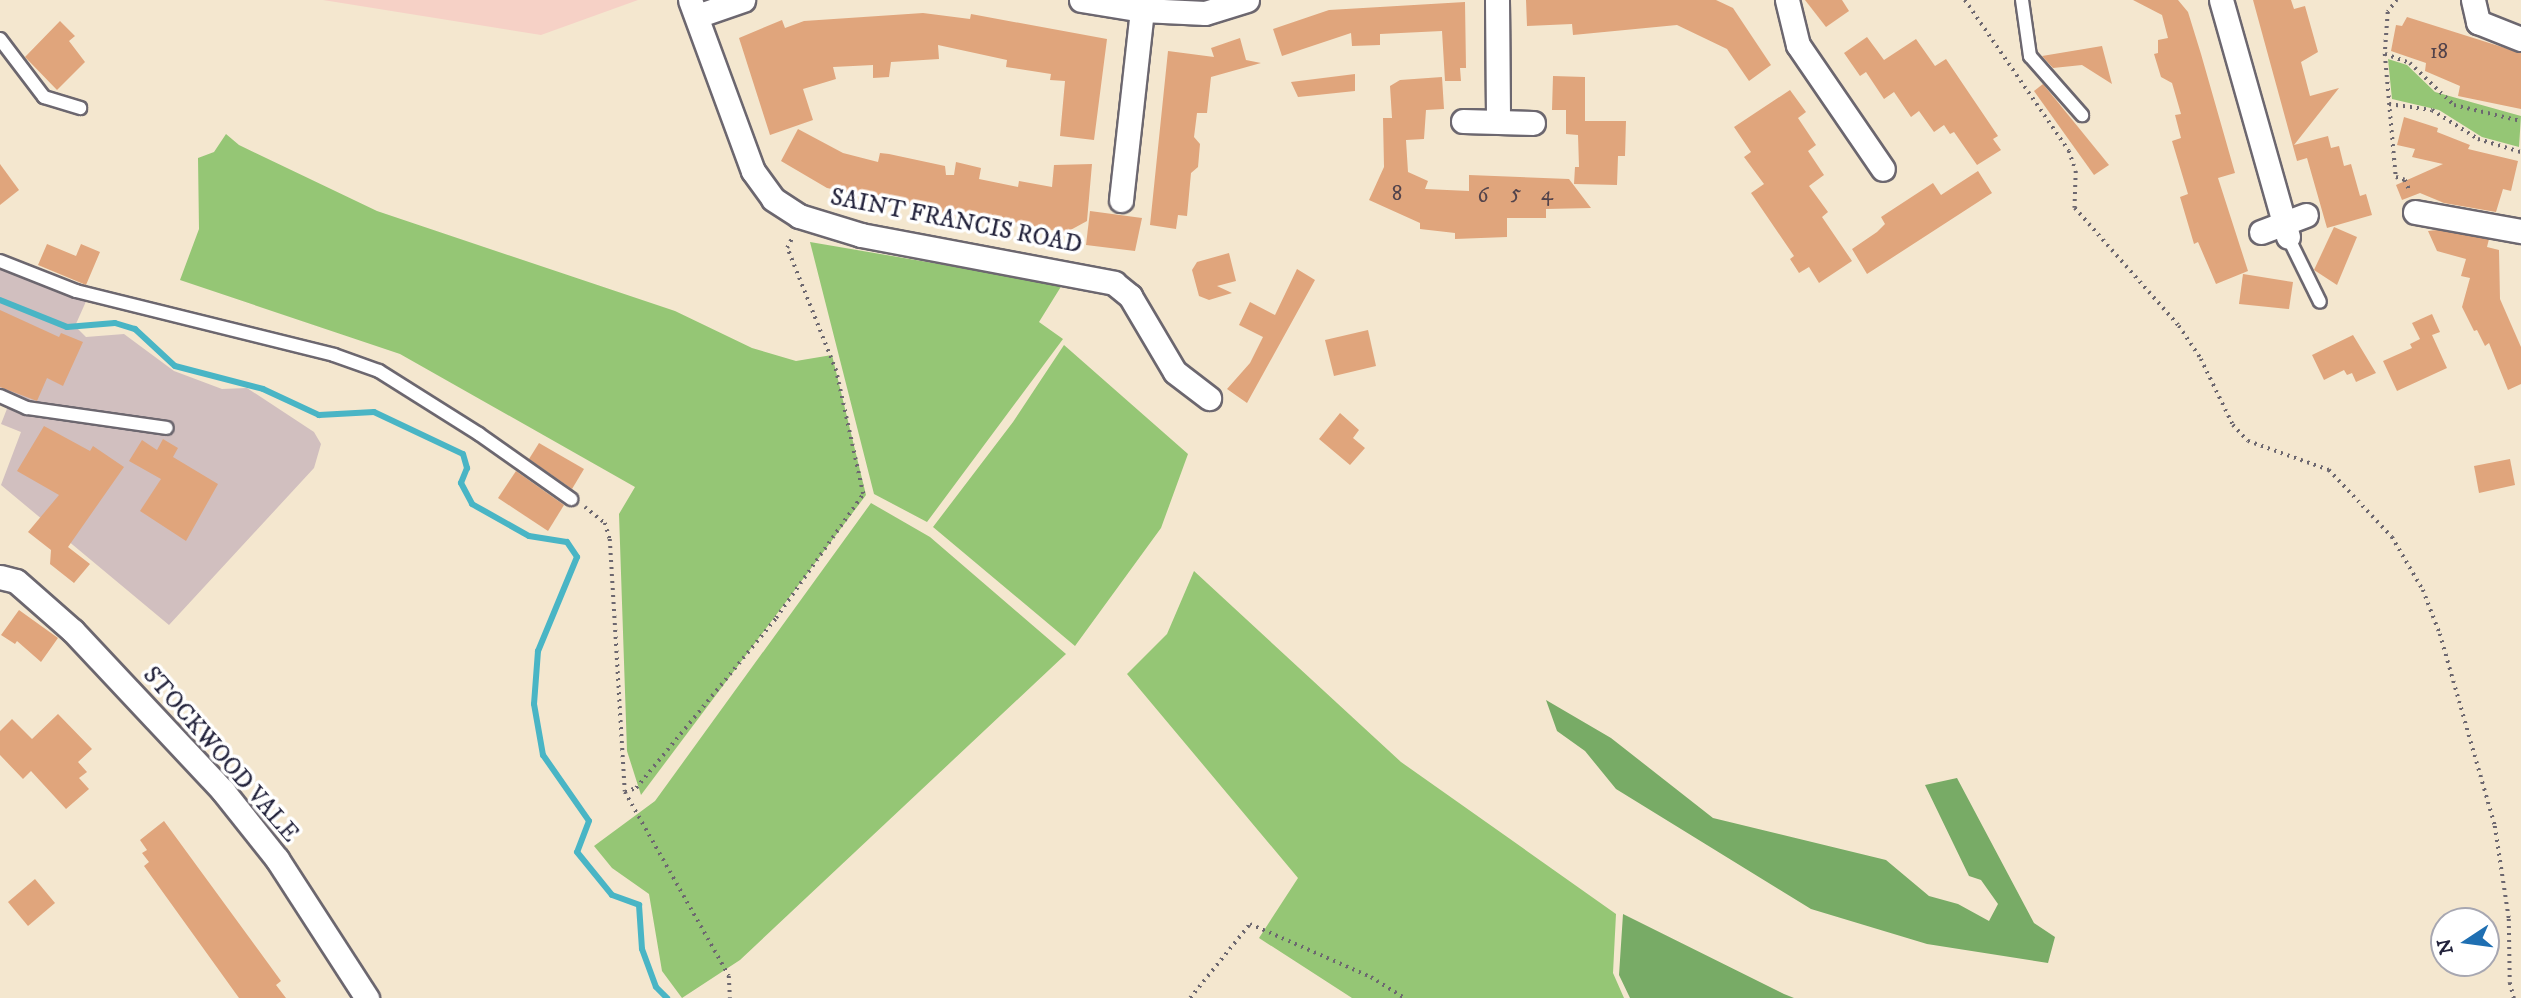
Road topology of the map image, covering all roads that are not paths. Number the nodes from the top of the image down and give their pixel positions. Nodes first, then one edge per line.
1 (743, 0) edge
2 (1081, 0) edge
3 (1247, 0) edge
4 (1497, 0) edge
5 (1787, 0) edge
6 (2022, 0) edge
7 (2221, 0) edge
8 (2473, 0) edge
9 (693, 8) edge
10 (1142, 10) junction
11 (0, 39) edge
12 (2521, 39) edge
13 (80, 108) dead end
14 (2082, 115) dead end
15 (1462, 121) dead end
16 (1497, 121) junction
17 (1533, 124) dead end
18 (1884, 169) dead end
19 (1121, 200) dead end
20 (2415, 212) road end
21 (2306, 215) dead end
22 (2285, 230) junction
23 (2521, 231) edge
24 (2261, 232) dead end
25 (0, 261) edge
26 (2320, 302) dead end
27 (0, 396) edge
28 (1209, 398) dead end
29 (167, 428) dead end
30 (571, 499) road end
31 (0, 577) edge
32 (367, 998) edge

1 - 9 street
2 - 10 street
3 - 10 street
4 - 16 street
5 - 18 street
6 - 14 lane
7 - 22 street
8 - 12 street
9 - 28 street, SAINT FRANCIS ROAD
10 - 19 street
11 - 13 lane
15 - 16 street
16 - 17 street
20 - 23 street
21 - 22 street
22 - 24 street
22 - 26 lane
25 - 30 lane
27 - 29 lane
31 - 32 street, STOCKWOOD VALE

